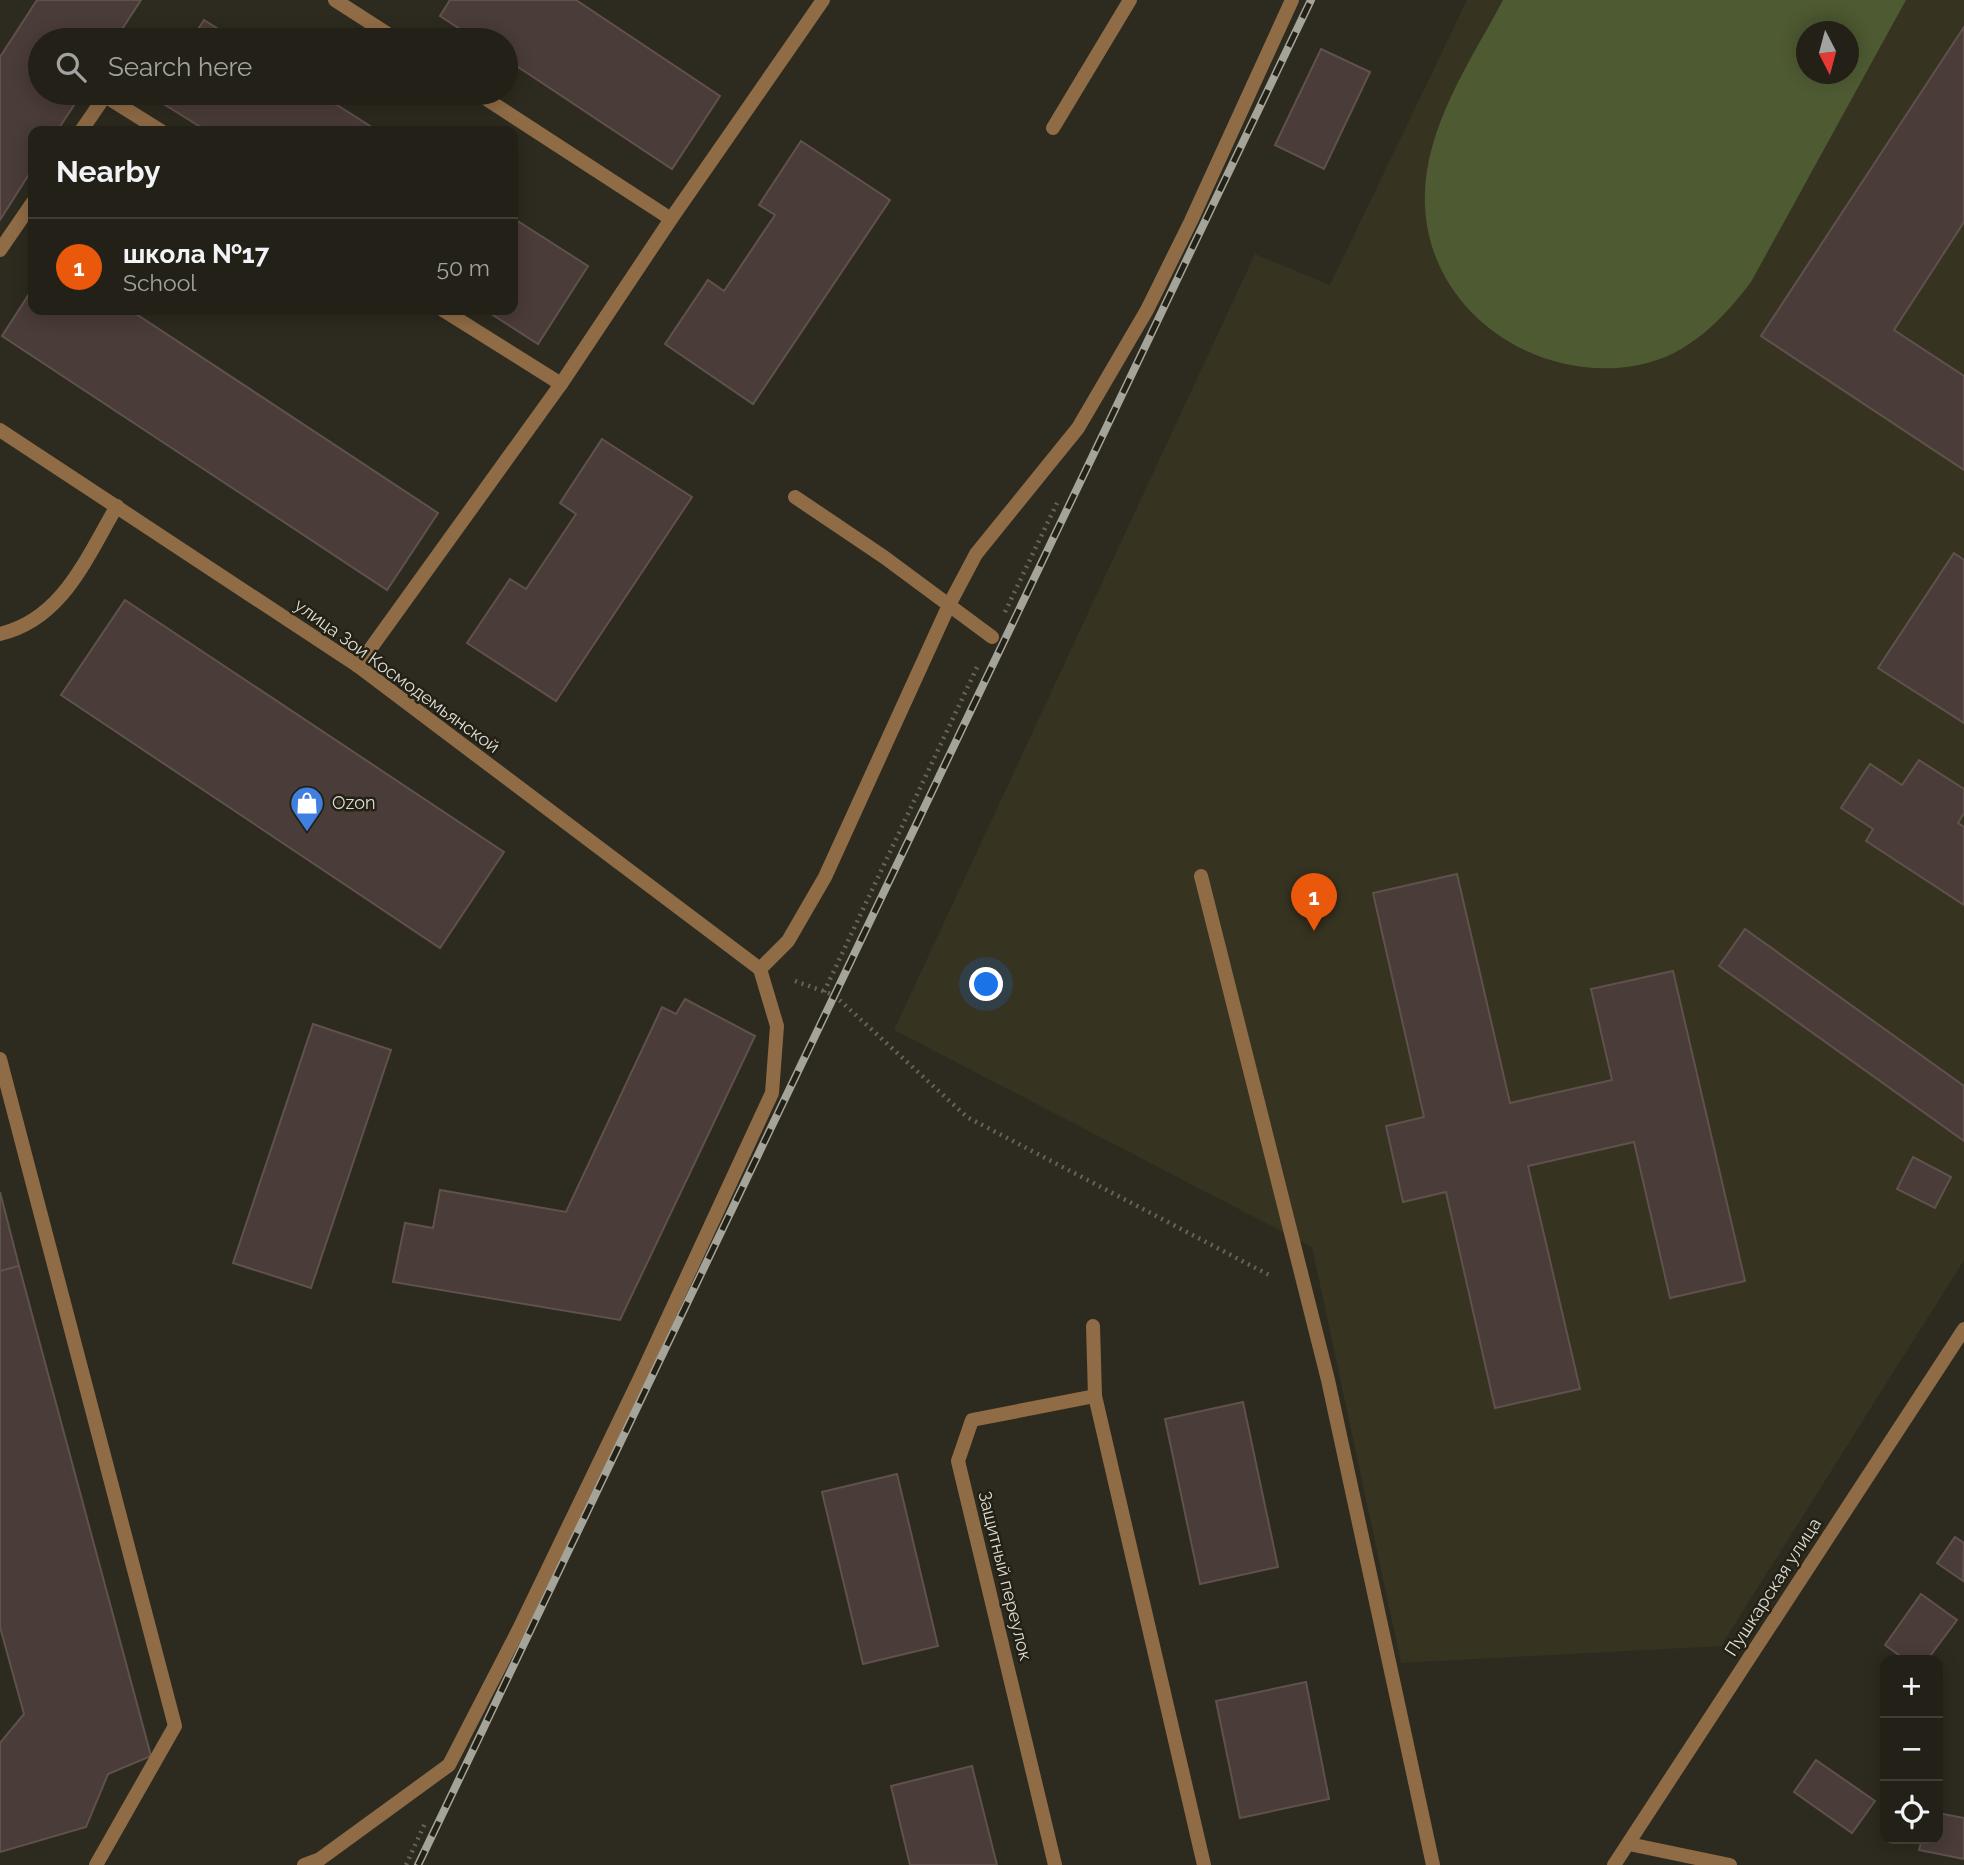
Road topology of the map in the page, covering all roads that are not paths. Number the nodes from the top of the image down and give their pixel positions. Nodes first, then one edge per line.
1 (335, 0) edge
2 (823, 0) edge
3 (1130, 0) edge
4 (1292, 0) edge
5 (378, 28) edge
6 (99, 105) edge
7 (119, 105) edge
8 (495, 105) edge
9 (84, 126) edge
10 (152, 126) edge
11 (1053, 128) dead end
12 (28, 209) edge
13 (671, 219) junction
14 (0, 250) edge
15 (451, 315) edge
16 (561, 384) junction
17 (0, 430) edge
18 (795, 496) dead end
19 (117, 506) junction
20 (949, 605) junction
21 (0, 634) edge
22 (992, 637) road end
23 (358, 666) junction
24 (1201, 876) dead end
25 (760, 969) junction
26 (0, 1059) edge
27 (1093, 1326) dead end
28 (1964, 1329) edge
29 (1096, 1396) junction
30 (1629, 1844) junction
31 (96, 1865) edge
32 (304, 1865) edge
33 (1055, 1865) edge
34 (1204, 1865) edge
35 (1433, 1865) edge
36 (1614, 1865) edge
37 (1730, 1865) edge

1 - 5 street
2 - 13 street
3 - 11 street
4 - 20 street
6 - 9 street
7 - 10 street
8 - 13 street
12 - 14 street
13 - 16 street
15 - 16 street
16 - 23 street
17 - 19 street, улица Зои Космодемьянской
18 - 20 street
19 - 21 street
19 - 23 street, улица Зои Космодемьянской
20 - 22 street
20 - 25 street
23 - 25 street, улица Зои Космодемьянской
24 - 35 street
25 - 32 street
26 - 31 street
27 - 29 street
28 - 30 street, Пушкарская улица
29 - 33 street, Защитный переулок
29 - 34 street
30 - 36 street, Пушкарская улица
30 - 37 street

